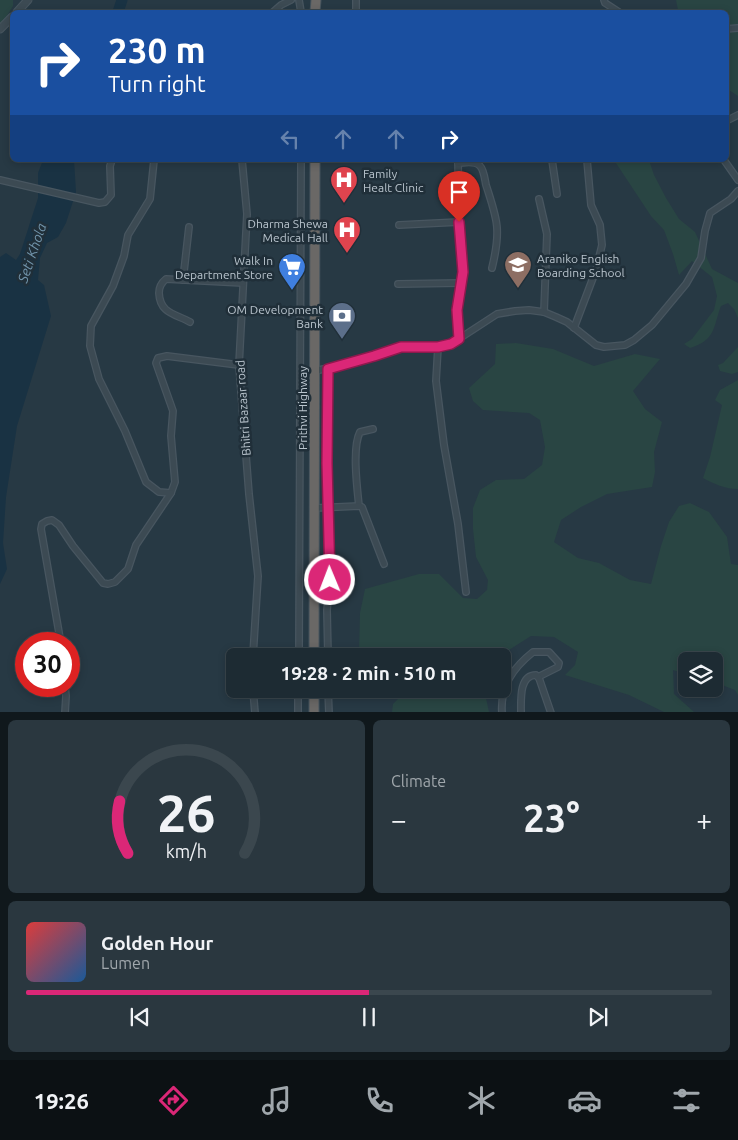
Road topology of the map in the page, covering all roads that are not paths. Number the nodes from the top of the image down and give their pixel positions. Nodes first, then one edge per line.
1 (28, 0) edge
2 (291, 0) edge
3 (604, 0) edge
4 (19, 10) edge
5 (275, 10) edge
6 (617, 10) edge
7 (10, 19) edge
8 (0, 29) edge
9 (111, 162) edge
10 (154, 162) edge
11 (242, 162) edge
12 (301, 162) edge
13 (315, 162) edge
14 (458, 162) edge
15 (552, 162) edge
16 (587, 162) edge
17 (725, 162) edge
18 (0, 180) edge
19 (738, 180) edge
20 (738, 191) edge
21 (556, 194) dead end
22 (539, 199) dead end
23 (459, 222) junction
24 (399, 225) dead end
25 (189, 227) dead end
26 (492, 268) dead end
27 (183, 280) junction
28 (243, 283) junction
29 (461, 283) junction
30 (398, 284) dead end
31 (544, 312) junction
32 (190, 322) dead end
33 (574, 328) junction
34 (459, 339) junction
35 (438, 347) junction
36 (239, 366) junction
37 (328, 369) junction
38 (315, 371) junction
39 (373, 429) dead end
40 (172, 493) junction
41 (359, 506) junction
42 (314, 508) junction
43 (328, 508) junction
44 (384, 564) dead end
45 (466, 592) dead end
46 (60, 632) edge
47 (253, 648) edge
48 (299, 648) edge
49 (314, 648) edge
50 (328, 648) edge
51 (538, 677) junction
52 (66, 697) edge
53 (254, 698) edge
54 (298, 698) edge
55 (314, 698) edge
56 (328, 698) edge
57 (65, 712) edge
58 (255, 712) edge
59 (298, 712) edge
60 (314, 712) edge
61 (329, 712) edge
62 (502, 712) edge
63 (521, 712) edge
64 (551, 712) edge

1 - 4 street
2 - 5 street
3 - 6 street
7 - 8 street
9 - 18 street
10 - 40 street
11 - 28 street, Bhitri Bazaar road
12 - 48 street
13 - 38 highway, Prithvi Highway
14 - 23 street
14 - 26 street
15 - 21 street
16 - 33 street
17 - 19 street
20 - 33 street
22 - 31 street
23 - 24 street
23 - 29 street
25 - 27 street
27 - 28 street
27 - 32 street
28 - 36 street, Bhitri Bazaar road
29 - 30 street
29 - 34 street
31 - 33 street
31 - 34 street
34 - 35 street
35 - 37 street
35 - 45 street
36 - 40 street
36 - 47 street, Bhitri Bazaar road
37 - 38 street
37 - 43 street
38 - 42 highway, Prithvi Highway
39 - 41 street
40 - 46 street
41 - 43 street
41 - 44 street
42 - 43 street
42 - 49 highway, Prithvi Highway
43 - 50 street
51 - 62 street
51 - 63 street
51 - 64 street
52 - 57 street
53 - 58 street
54 - 59 street
55 - 60 highway
56 - 61 street

